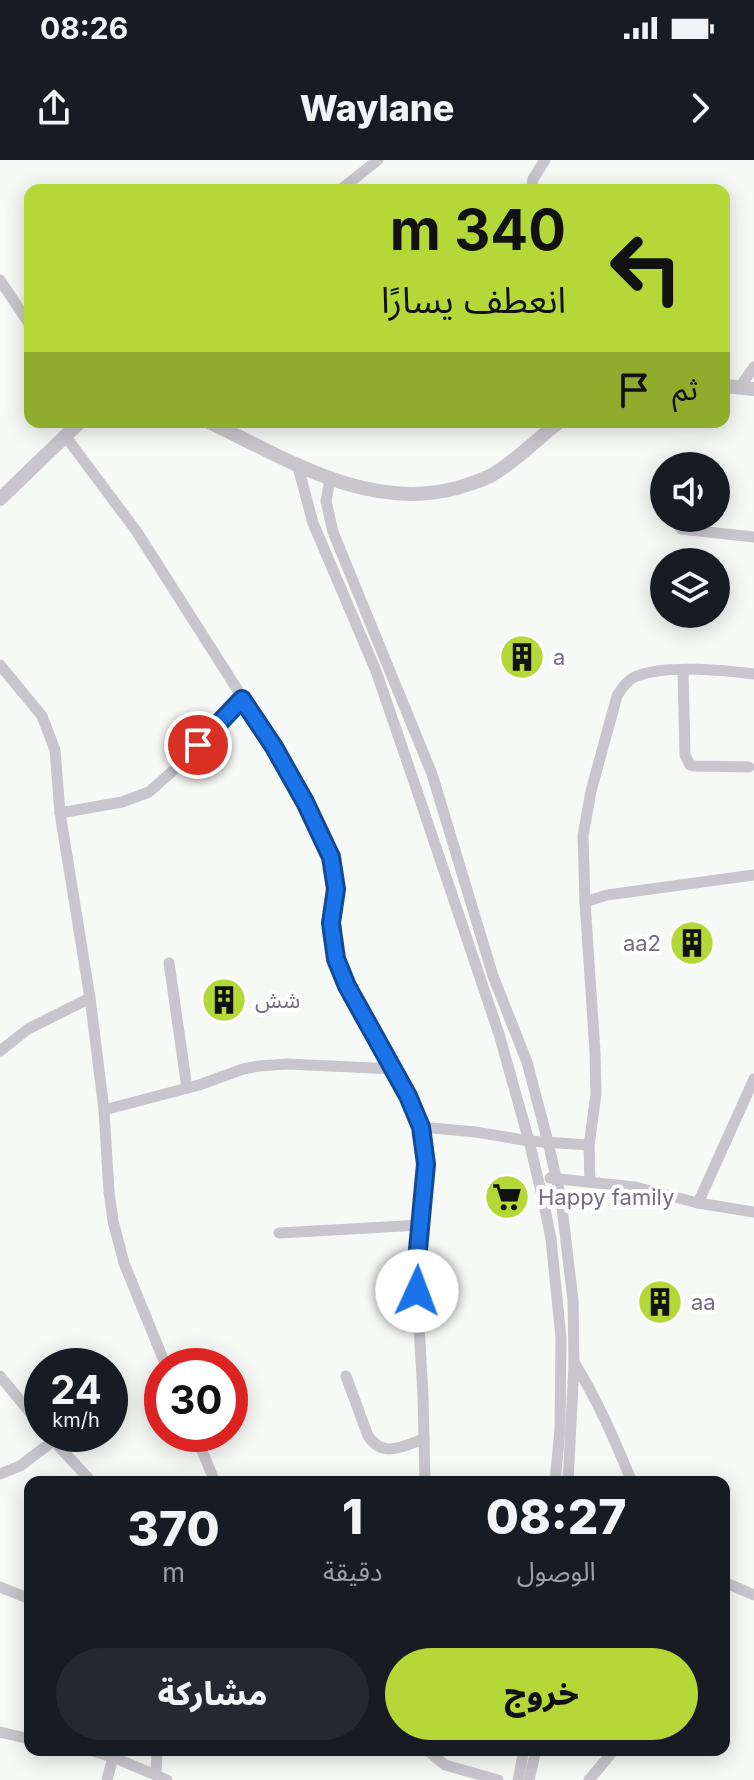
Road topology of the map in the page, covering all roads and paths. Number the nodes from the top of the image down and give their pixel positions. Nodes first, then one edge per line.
1 (378, 160) edge
2 (545, 160) edge
3 (348, 184) edge
4 (532, 184) edge
5 (0, 280) edge
6 (24, 316) edge
7 (754, 367) edge
8 (747, 388) edge
9 (74, 428) edge
10 (222, 428) edge
11 (551, 428) edge
12 (66, 437) junction
13 (297, 463) junction
14 (330, 479) junction
15 (0, 499) edge
16 (708, 532) edge
17 (754, 537) edge
18 (0, 665) edge
19 (683, 670) junction
20 (754, 674) edge
21 (242, 699) junction
22 (749, 767) dead end
23 (60, 813) junction
24 (754, 875) edge
25 (585, 902) junction
26 (169, 963) dead end
27 (90, 998) junction
28 (0, 1051) edge
29 (394, 1069) junction
30 (754, 1079) edge
31 (187, 1088) junction
32 (104, 1110) junction
33 (421, 1127) junction
34 (529, 1141) junction
35 (548, 1142) junction
36 (589, 1145) junction
37 (538, 1177) junction
38 (556, 1178) junction
39 (590, 1181) junction
40 (698, 1203) junction
41 (754, 1212) edge
42 (421, 1225) junction
43 (279, 1233) dead end
44 (555, 1283) junction
45 (572, 1283) junction
46 (159, 1348) edge
47 (574, 1364) junction
48 (0, 1376) edge
49 (346, 1376) dead end
50 (24, 1405) edge
51 (424, 1439) junction
52 (35, 1452) edge
53 (63, 1452) edge
54 (202, 1452) edge
55 (0, 1474) edge
56 (86, 1476) edge
57 (212, 1476) edge
58 (425, 1476) edge
59 (556, 1476) edge
60 (568, 1476) edge
61 (629, 1476) edge
62 (730, 1585) edge
63 (0, 1587) edge
64 (754, 1595) edge
65 (24, 1597) edge
66 (0, 1732) edge
67 (24, 1738) edge
68 (110, 1756) edge
69 (158, 1756) edge
70 (434, 1756) edge
71 (523, 1756) edge
72 (535, 1756) edge
73 (609, 1756) edge
74 (113, 1757) junction
75 (161, 1778) edge
76 (107, 1780) edge
77 (498, 1780) edge
78 (518, 1780) edge
79 (529, 1780) edge
80 (589, 1780) edge

1 - 3 street
2 - 4 street
5 - 6 street
7 - 8 street
9 - 12 street
10 - 13 street
11 - 14 street
12 - 15 street
12 - 21 street
13 - 14 street
13 - 34 street
14 - 35 street
16 - 17 street
18 - 23 street
19 - 20 street
19 - 22 street
19 - 25 street
21 - 23 street
21 - 29 street
23 - 27 street
24 - 25 street
25 - 36 street
26 - 31 street
27 - 28 street
27 - 32 street
29 - 31 street
29 - 33 street
30 - 40 street
31 - 32 street
32 - 46 street
33 - 34 street
33 - 42 street
34 - 35 street
34 - 37 street
35 - 36 street
35 - 38 street
36 - 39 street
37 - 38 street
37 - 44 street
38 - 39 street
38 - 45 street
39 - 40 street
40 - 41 street
42 - 43 street
42 - 51 street
44 - 45 street
44 - 59 street
45 - 47 street
47 - 60 street
47 - 61 street
48 - 50 street
49 - 51 street
51 - 58 street
52 - 55 street
53 - 56 street
54 - 57 street
62 - 64 street
63 - 65 street
66 - 67 street
68 - 74 street
69 - 75 street
70 - 77 street
71 - 78 street
72 - 79 street
73 - 80 street
74 - 75 street
74 - 76 street

